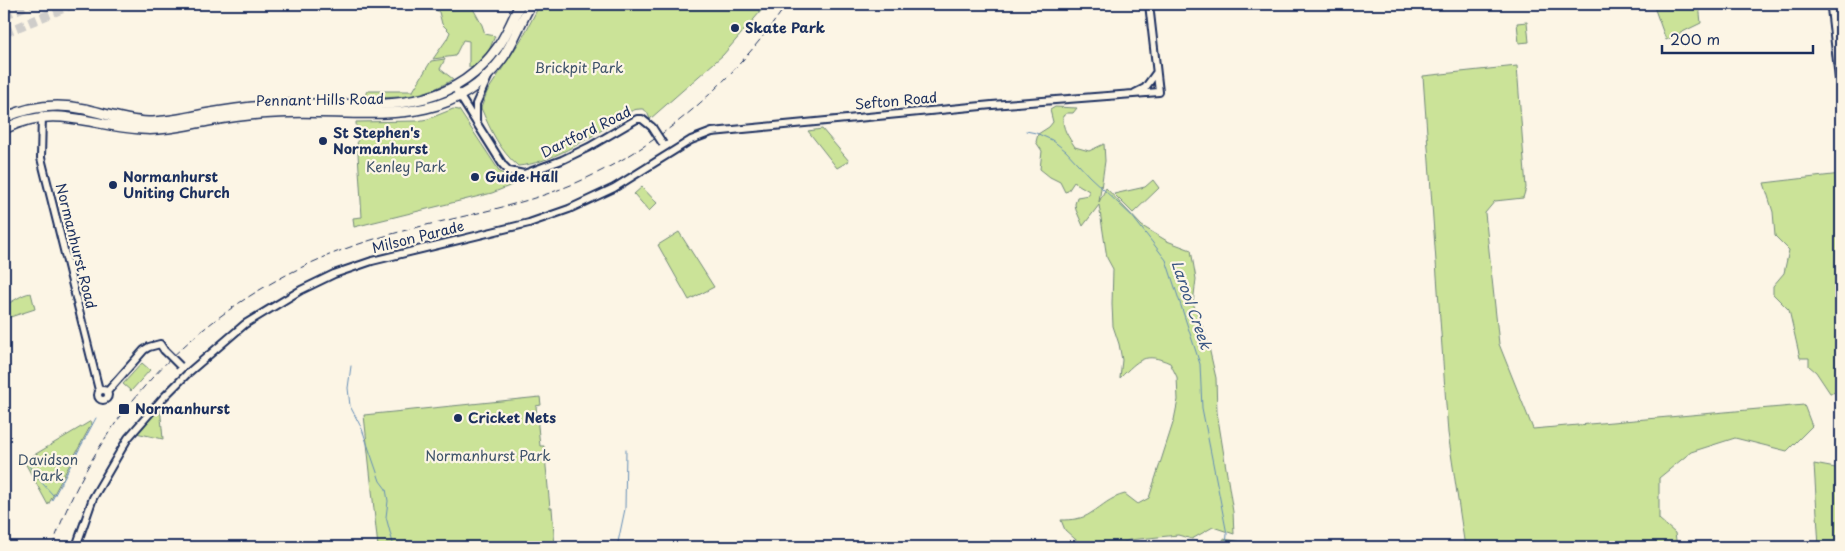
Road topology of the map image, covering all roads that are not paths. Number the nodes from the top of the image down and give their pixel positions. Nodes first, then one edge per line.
1 (520, 4) edge
2 (531, 4) edge
3 (1149, 4) edge
4 (1831, 4) edge
5 (1157, 72) junction
6 (489, 74) junction
7 (454, 87) junction
8 (1841, 92) edge
9 (1131, 95) junction
10 (460, 96) junction
11 (42, 106) junction
12 (4, 118) edge
13 (42, 118) junction
14 (476, 124) junction
15 (4, 128) edge
16 (670, 154) junction
17 (188, 373) junction
18 (76, 547) edge

1 - 7 highway, Pennant Hills Road
2 - 6 highway, Pennant Hills Road
3 - 5 street
4 - 8 main road
5 - 9 street
5 - 9 street, Sefton Road
6 - 10 highway, Pennant Hills Road
6 - 14 street
7 - 10 street, Dartford Road
7 - 11 highway, Pennant Hills Road
9 - 16 street, Sefton Road
10 - 13 highway, Pennant Hills Road
10 - 14 street, Dartford Road
11 - 12 highway, Pennant Hills Road
11 - 13 street, Normanhurst Road
13 - 15 highway, Pennant Hills Road
13 - 17 street, Normanhurst Road, bridge
14 - 16 street, Dartford Road, bridge
16 - 17 street, Milson Parade
17 - 18 street, Milson Parade

